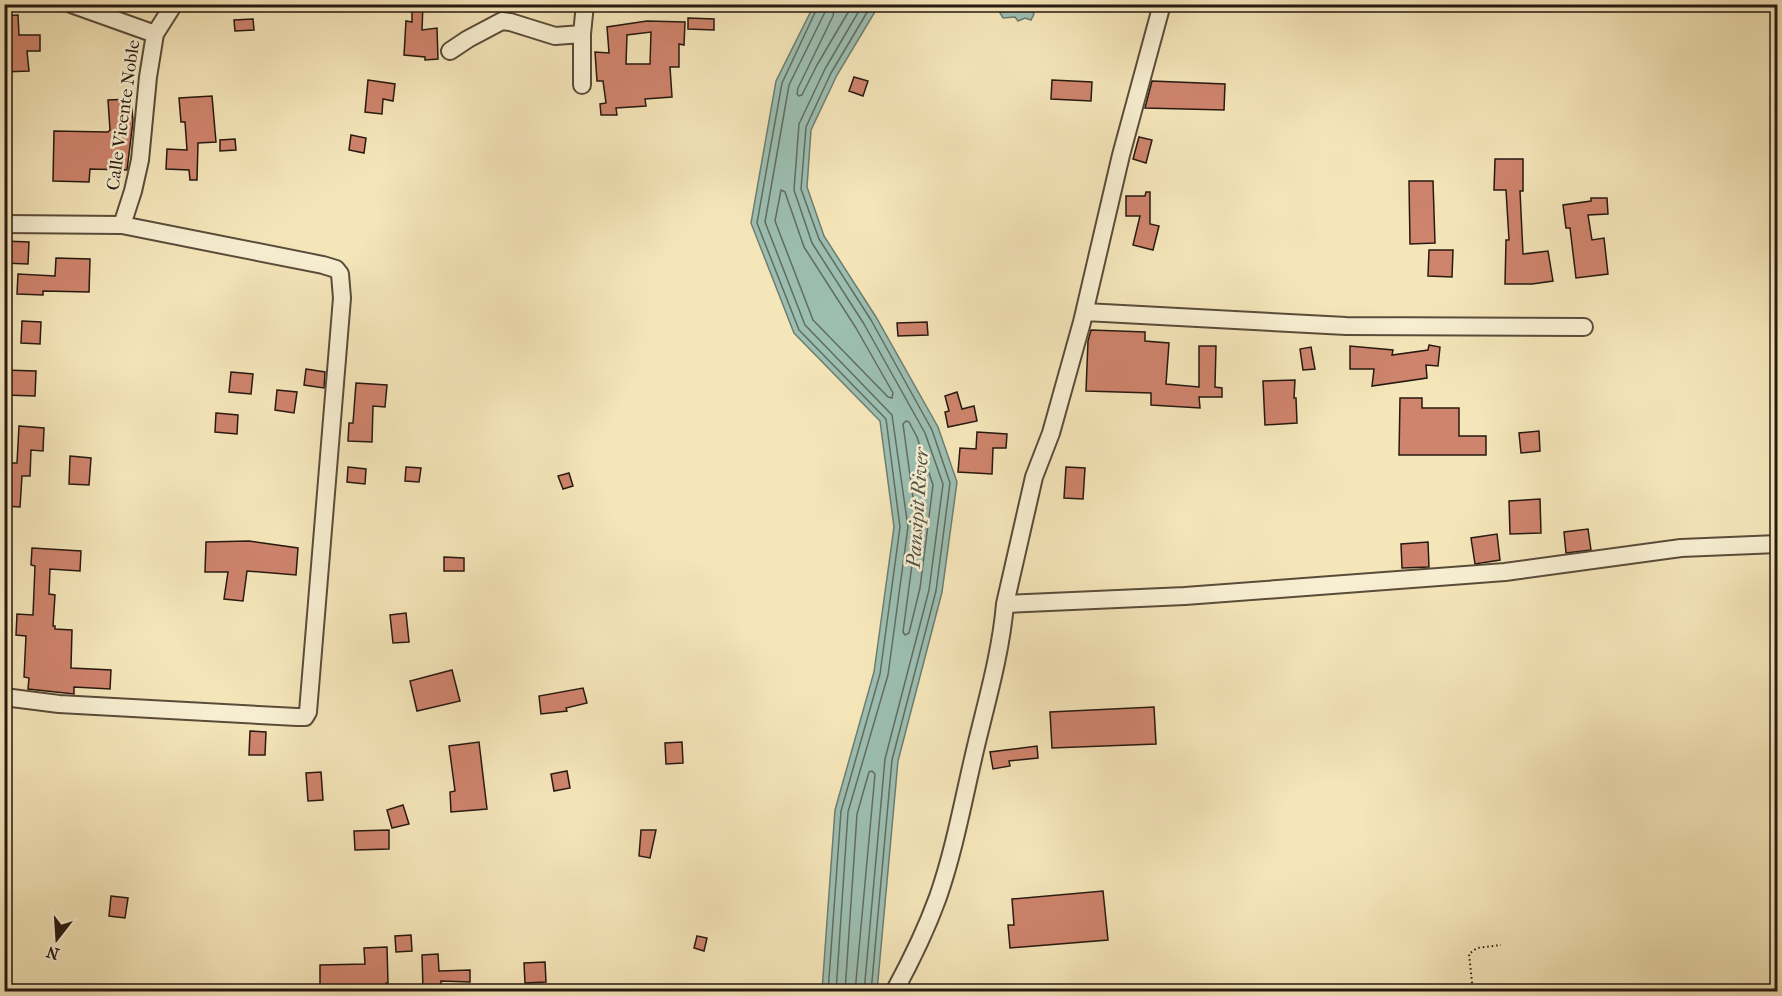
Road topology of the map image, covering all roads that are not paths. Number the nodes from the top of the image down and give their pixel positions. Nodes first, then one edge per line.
1 (71, 4) edge
2 (174, 4) edge
3 (585, 4) edge
4 (1162, 4) edge
5 (582, 33) junction
6 (155, 34) junction
7 (450, 51) dead end
8 (582, 85) dead end
9 (4, 224) edge
10 (123, 225) junction
11 (1085, 312) junction
12 (1584, 327) dead end
13 (1778, 544) edge
14 (1005, 604) junction
15 (4, 697) edge
16 (894, 992) edge

1 - 6 street
2 - 6 street, Calle Vicente Noble
3 - 5 street
4 - 11 street
5 - 7 street
5 - 8 street
6 - 10 street, Calle Vicente Noble
9 - 10 street
10 - 15 street
11 - 12 street
11 - 14 street
13 - 14 street
14 - 16 street

